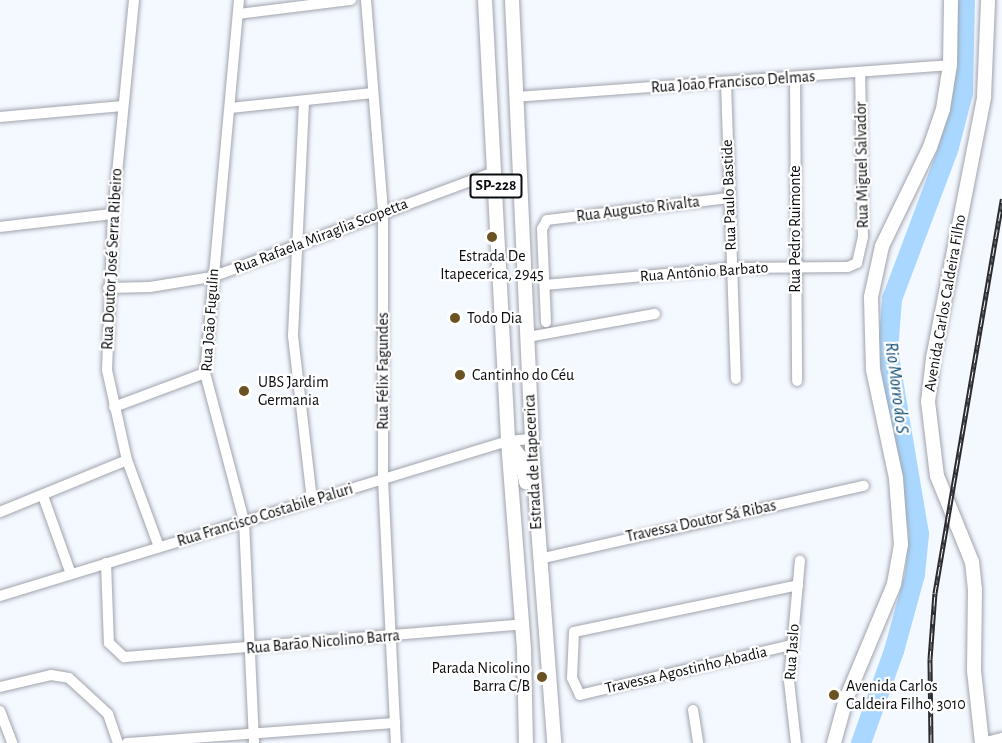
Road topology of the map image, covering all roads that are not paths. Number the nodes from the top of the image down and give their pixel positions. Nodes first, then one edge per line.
1 (134, 0) edge
2 (239, 0) edge
3 (351, 0) edge
4 (366, 0) edge
5 (485, 0) edge
6 (512, 0) edge
7 (951, 0) edge
8 (988, 0) edge
9 (238, 14) junction
10 (950, 64) junction
11 (860, 72) junction
12 (795, 77) junction
13 (726, 82) junction
14 (373, 93) junction
15 (515, 97) junction
16 (304, 102) junction
17 (123, 106) junction
18 (230, 108) junction
19 (0, 117) edge
20 (495, 172) junction
21 (728, 198) junction
22 (383, 211) junction
23 (113, 214) junction
24 (0, 227) edge
25 (298, 246) junction
26 (860, 259) joint
27 (796, 266) junction
28 (731, 268) junction
29 (212, 277) junction
30 (545, 285) junction
31 (108, 288) junction
32 (655, 314) dead end
33 (546, 322) dead end
34 (528, 337) junction
35 (205, 373) junction
36 (736, 379) dead end
37 (797, 381) dead end
38 (114, 406) junction
39 (531, 439) junction
40 (508, 441) junction
41 (127, 460) junction
42 (383, 479) junction
43 (864, 486) dead end
44 (43, 496) junction
45 (312, 500) junction
46 (0, 512) edge
47 (244, 521) junction
48 (159, 547) junction
49 (539, 559) junction
50 (800, 560) dead end
51 (106, 563) junction
52 (71, 574) junction
53 (798, 585) junction
54 (0, 596) edge
55 (542, 599) junction
56 (522, 624) junction
57 (391, 637) junction
58 (791, 645) junction
59 (251, 648) junction
60 (0, 687) edge
61 (693, 710) dead end
62 (0, 711) edge
63 (395, 723) junction
64 (254, 738) edge
65 (1002, 738) edge
66 (12, 743) edge
67 (118, 743) edge
68 (127, 743) edge
69 (396, 743) edge
70 (526, 743) edge
71 (554, 743) edge
72 (698, 743) edge
73 (796, 743) edge
74 (834, 743) edge
75 (982, 743) edge

1 - 17 street, Rua Doutor José Serra Ribeiro
2 - 9 street, Rua João Fugulin
3 - 9 street
4 - 14 street, Rua Félix Fagundes
5 - 20 main road, Estrada de Itapecerica / SP-228
6 - 15 main road, Estrada de Itapecerica / SP-228
7 - 10 main road
8 - 75 main road, Avenida Carlos Caldeira Filho
9 - 18 street, Rua João Fugulin
10 - 11 street, Rua João Francisco Delmas
10 - 74 main road
11 - 12 street, Rua João Francisco Delmas
11 - 26 street, Rua Miguel Salvador
12 - 13 street, Rua João Francisco Delmas
12 - 27 street, Rua Pedro Ruimonte
13 - 15 street, Rua João Francisco Delmas
13 - 21 street, Rua Paulo Bastide
14 - 16 street
14 - 22 street, Rua Félix Fagundes
15 - 34 main road, Estrada de Itapecerica / SP-228
16 - 18 street
16 - 25 street
17 - 19 street
17 - 23 street, Rua Doutor José Serra Ribeiro
18 - 29 street, Rua João Fugulin
20 - 22 street, Rua Rafaela Miraglia Scopetta
20 - 40 main road, Estrada de Itapecerica / SP-228
21 - 28 street, Rua Paulo Bastide
21 - 30 street, Rua Augusto Rivalta
22 - 25 street, Rua Rafaela Miraglia Scopetta
22 - 42 street, Rua Félix Fagundes
23 - 24 street
23 - 31 street, Rua Doutor José Serra Ribeiro
25 - 29 street, Rua Rafaela Miraglia Scopetta
25 - 45 street
26 - 27 street, Rua Antônio Barbato
27 - 28 street, Rua Antônio Barbato
27 - 37 street, Rua Pedro Ruimonte
28 - 30 street, Rua Antônio Barbato
28 - 36 street, Rua Paulo Bastide
29 - 31 street, Rua Rafaela Miraglia Scopetta
29 - 35 street, Rua João Fugulin
30 - 33 street
31 - 38 street, Rua Doutor José Serra Ribeiro
32 - 34 street
34 - 39 main road, Estrada de Itapecerica / SP-228
35 - 38 street
35 - 47 street, Rua João Fugulin
38 - 41 street, Rua Doutor José Serra Ribeiro
39 - 40 street, Rua Francisco Costabile Paluri
39 - 49 main road, Estrada de Itapecerica / SP-228
40 - 42 street, Rua Francisco Costabile Paluri
40 - 55 main road
40 - 56 main road, Estrada de Itapecerica / SP-228
41 - 44 street
41 - 48 street, Rua Doutor José Serra Ribeiro
42 - 45 street, Rua Francisco Costabile Paluri
42 - 57 street, Rua Félix Fagundes
43 - 49 street, Travessa Doutor Sá Ribas
44 - 46 street
44 - 52 street
45 - 47 street, Rua Francisco Costabile Paluri
47 - 48 street, Rua Francisco Costabile Paluri
47 - 59 street, Rua João Fugulin
48 - 51 street, Rua Francisco Costabile Paluri
49 - 55 main road, Estrada de Itapecerica / SP-228
50 - 53 street, Rua Jaslo
51 - 52 street, Rua Francisco Costabile Paluri
51 - 59 street, Rua Barão Nicolino Barra
52 - 54 street, Rua Francisco Costabile Paluri
53 - 58 street, Rua Jaslo
53 - 58 street, Travessa Agostinho Abadia
55 - 71 main road, Estrada de Itapecerica / SP-228
56 - 57 street, Rua Barão Nicolino Barra
56 - 70 main road, Estrada de Itapecerica / SP-228
57 - 59 street, Rua Barão Nicolino Barra
57 - 63 street, Rua Félix Fagundes
58 - 73 street, Rua Jaslo
59 - 64 street, Rua João Fugulin
60 - 67 street
61 - 72 street
62 - 66 street
63 - 64 street
63 - 69 street, Rua Félix Fagundes
64 - 68 street
65 - 75 street

